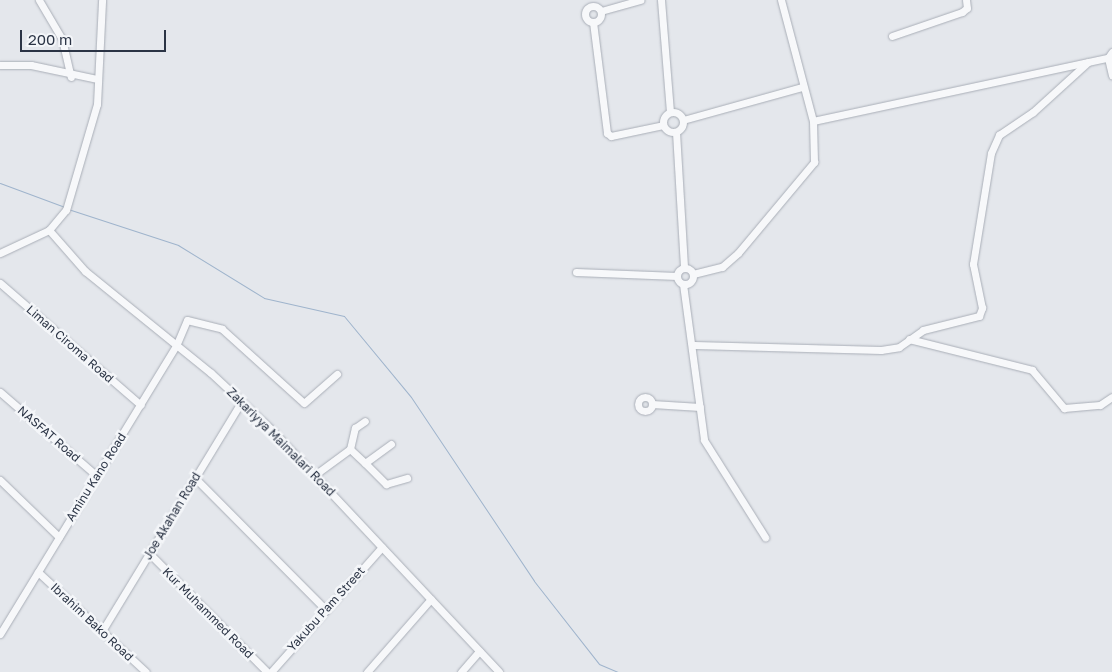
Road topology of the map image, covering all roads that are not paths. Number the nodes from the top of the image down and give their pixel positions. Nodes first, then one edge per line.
1 (40, 0) edge
2 (102, 0) edge
3 (640, 0) edge
4 (661, 0) edge
5 (781, 0) edge
6 (966, 0) edge
7 (588, 3) edge
8 (601, 12) junction
9 (593, 22) junction
10 (892, 36) dead end
11 (1110, 55) edge
12 (1088, 62) junction
13 (1, 63) edge
14 (1112, 76) edge
15 (71, 77) junction
16 (97, 80) junction
17 (802, 87) junction
18 (670, 112) junction
19 (683, 120) junction
20 (813, 120) junction
21 (663, 125) junction
22 (676, 132) junction
23 (49, 230) junction
24 (0, 253) edge
25 (684, 268) junction
26 (576, 272) dead end
27 (693, 274) junction
28 (677, 276) junction
29 (0, 283) edge
30 (683, 284) junction
31 (909, 339) junction
32 (694, 345) junction
33 (176, 346) junction
34 (337, 374) dead end
35 (1, 396) edge
36 (1112, 397) edge
37 (241, 402) junction
38 (652, 404) dead end
39 (141, 405) junction
40 (700, 407) junction
41 (365, 421) dead end
42 (391, 444) dead end
43 (350, 449) junction
44 (365, 463) junction
45 (316, 474) junction
46 (97, 476) junction
47 (195, 478) junction
48 (407, 478) dead end
49 (0, 480) edge
50 (60, 537) junction
51 (765, 537) dead end
52 (382, 547) junction
53 (150, 553) junction
54 (38, 572) junction
55 (431, 599) junction
56 (326, 610) junction
57 (102, 631) junction
58 (0, 634) edge
59 (479, 651) junction
60 (146, 672) edge
61 (269, 672) edge
62 (367, 672) edge
63 (461, 672) edge
64 (499, 672) edge

1 - 15 street
2 - 16 street
3 - 8 street
4 - 18 street
5 - 17 street
6 - 10 street
7 - 8 street
7 - 9 street
8 - 9 street
9 - 21 street
11 - 12 street
11 - 14 street
12 - 20 street
12 - 31 street
13 - 15 street
15 - 16 street
16 - 23 street
17 - 19 street
17 - 20 street
18 - 19 street
18 - 21 street
19 - 22 street
20 - 27 street
21 - 22 street
22 - 25 street
23 - 24 street
23 - 33 street, Zakariyya Maimalari Road
25 - 27 street
25 - 28 street
26 - 28 street
27 - 30 street
28 - 30 street
29 - 39 street, Liman Ciroma Road
30 - 32 street
31 - 32 street
31 - 36 street
32 - 40 street
33 - 34 street, Aminu Kano Road
33 - 37 street, Zakariyya Maimalari Road
33 - 39 street, Aminu Kano Road
35 - 46 street, NASFAT Road
37 - 45 street, Zakariyya Maimalari Road
37 - 47 street, Joe Akahan Road
38 - 40 street
39 - 46 street, Aminu Kano Road
40 - 51 street
41 - 43 street
42 - 44 street
43 - 44 street
43 - 45 street
44 - 48 street
45 - 52 street, Zakariyya Maimalari Road
46 - 50 street, Aminu Kano Road
47 - 53 street, Joe Akahan Road
47 - 56 street
49 - 50 street
50 - 54 street, Aminu Kano Road
52 - 55 street, Zakariyya Maimalari Road
52 - 56 street, Yakubu Pam Street
53 - 57 street, Joe Akahan Road
53 - 61 street, Kur Muhammed Road
54 - 57 street, Ibrahim Bako Road
54 - 58 street, Aminu Kano Road
55 - 59 street, Zakariyya Maimalari Road
55 - 62 street
56 - 61 street, Yakubu Pam Street
57 - 60 street, Ibrahim Bako Road
59 - 63 street
59 - 64 street, Zakariyya Maimalari Road

